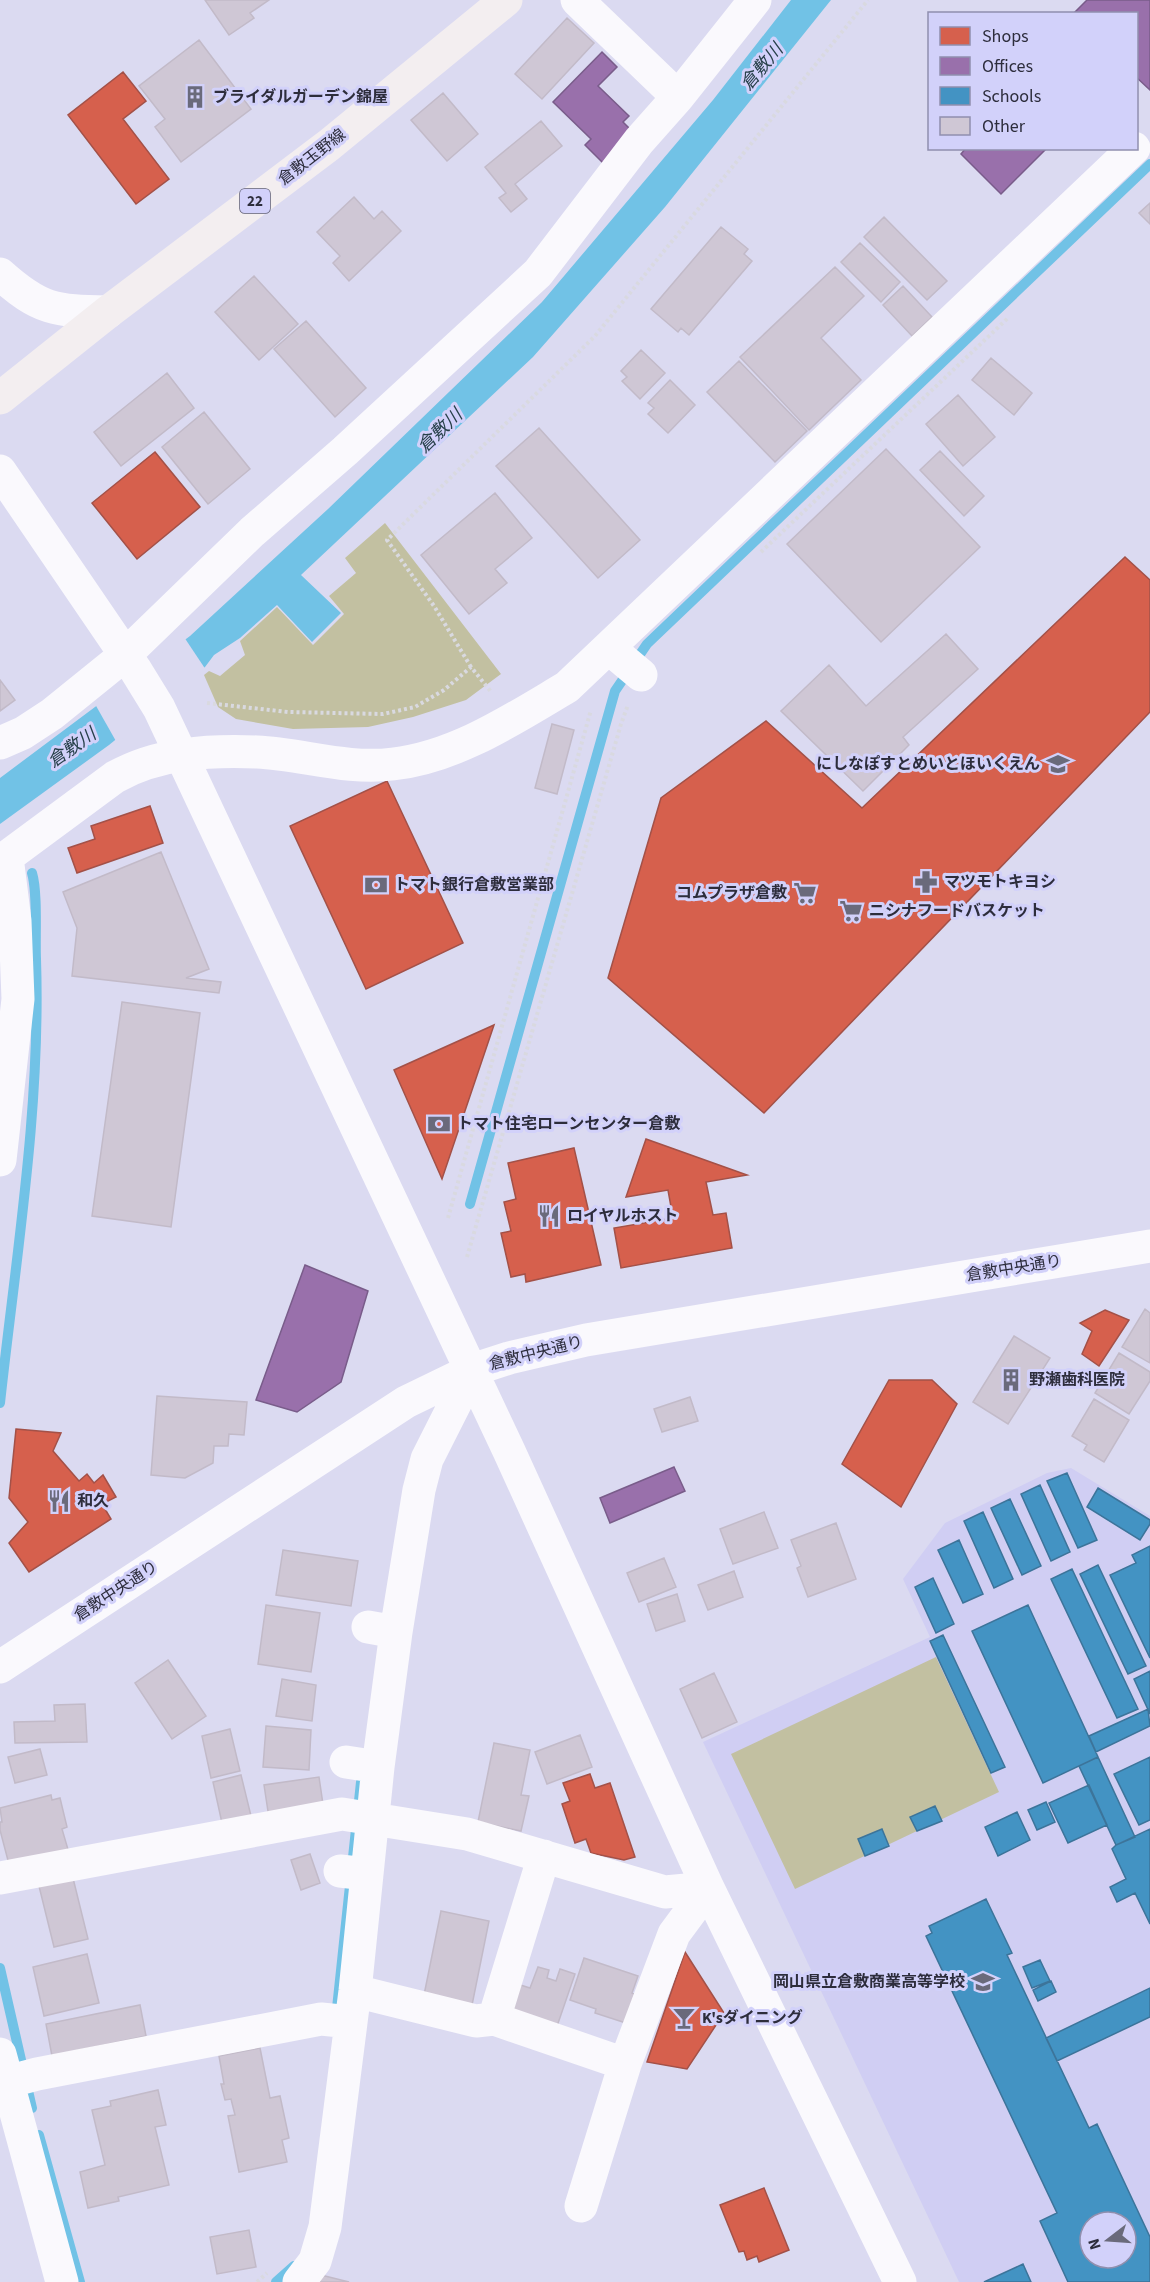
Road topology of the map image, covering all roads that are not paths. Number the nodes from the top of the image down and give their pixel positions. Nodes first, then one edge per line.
1 (506, 0) edge
2 (577, 0) edge
3 (755, 0) edge
4 (678, 97) junction
5 (1150, 134) edge
6 (1138, 144) edge
7 (1132, 150) edge
8 (0, 274) edge
9 (108, 312) junction
10 (0, 398) edge
11 (0, 471) edge
12 (130, 662) junction
13 (0, 743) edge
14 (181, 754) junction
15 (4, 860) edge
16 (0, 1160) edge
17 (1150, 1246) edge
18 (472, 1370) junction
19 (0, 1666) edge
20 (361, 1817) junction
21 (544, 1856) junction
22 (0, 1878) edge
23 (708, 1888) junction
24 (344, 2013) junction
25 (494, 2019) junction
26 (625, 2064) junction
27 (14, 2073) edge
28 (581, 2206) dead end
29 (62, 2282) edge
30 (299, 2282) edge
31 (900, 2282) edge

1 - 9 main road, 倉敷玉野線 / 22
2 - 4 street
3 - 4 street
4 - 12 street
5 - 6 street
7 - 14 street
8 - 9 street
9 - 10 main road, 倉敷玉野線 / 22
11 - 12 street
12 - 13 street
12 - 14 street
14 - 15 street
14 - 18 street
15 - 16 street
17 - 18 street, 倉敷中央通り
18 - 19 street, 倉敷中央通り
18 - 20 street
18 - 23 street
20 - 21 street
20 - 22 street
20 - 24 street
21 - 23 street
21 - 25 street
23 - 26 street
23 - 31 street
24 - 25 street
24 - 27 street
24 - 30 street
25 - 26 street
26 - 28 street
27 - 29 street

